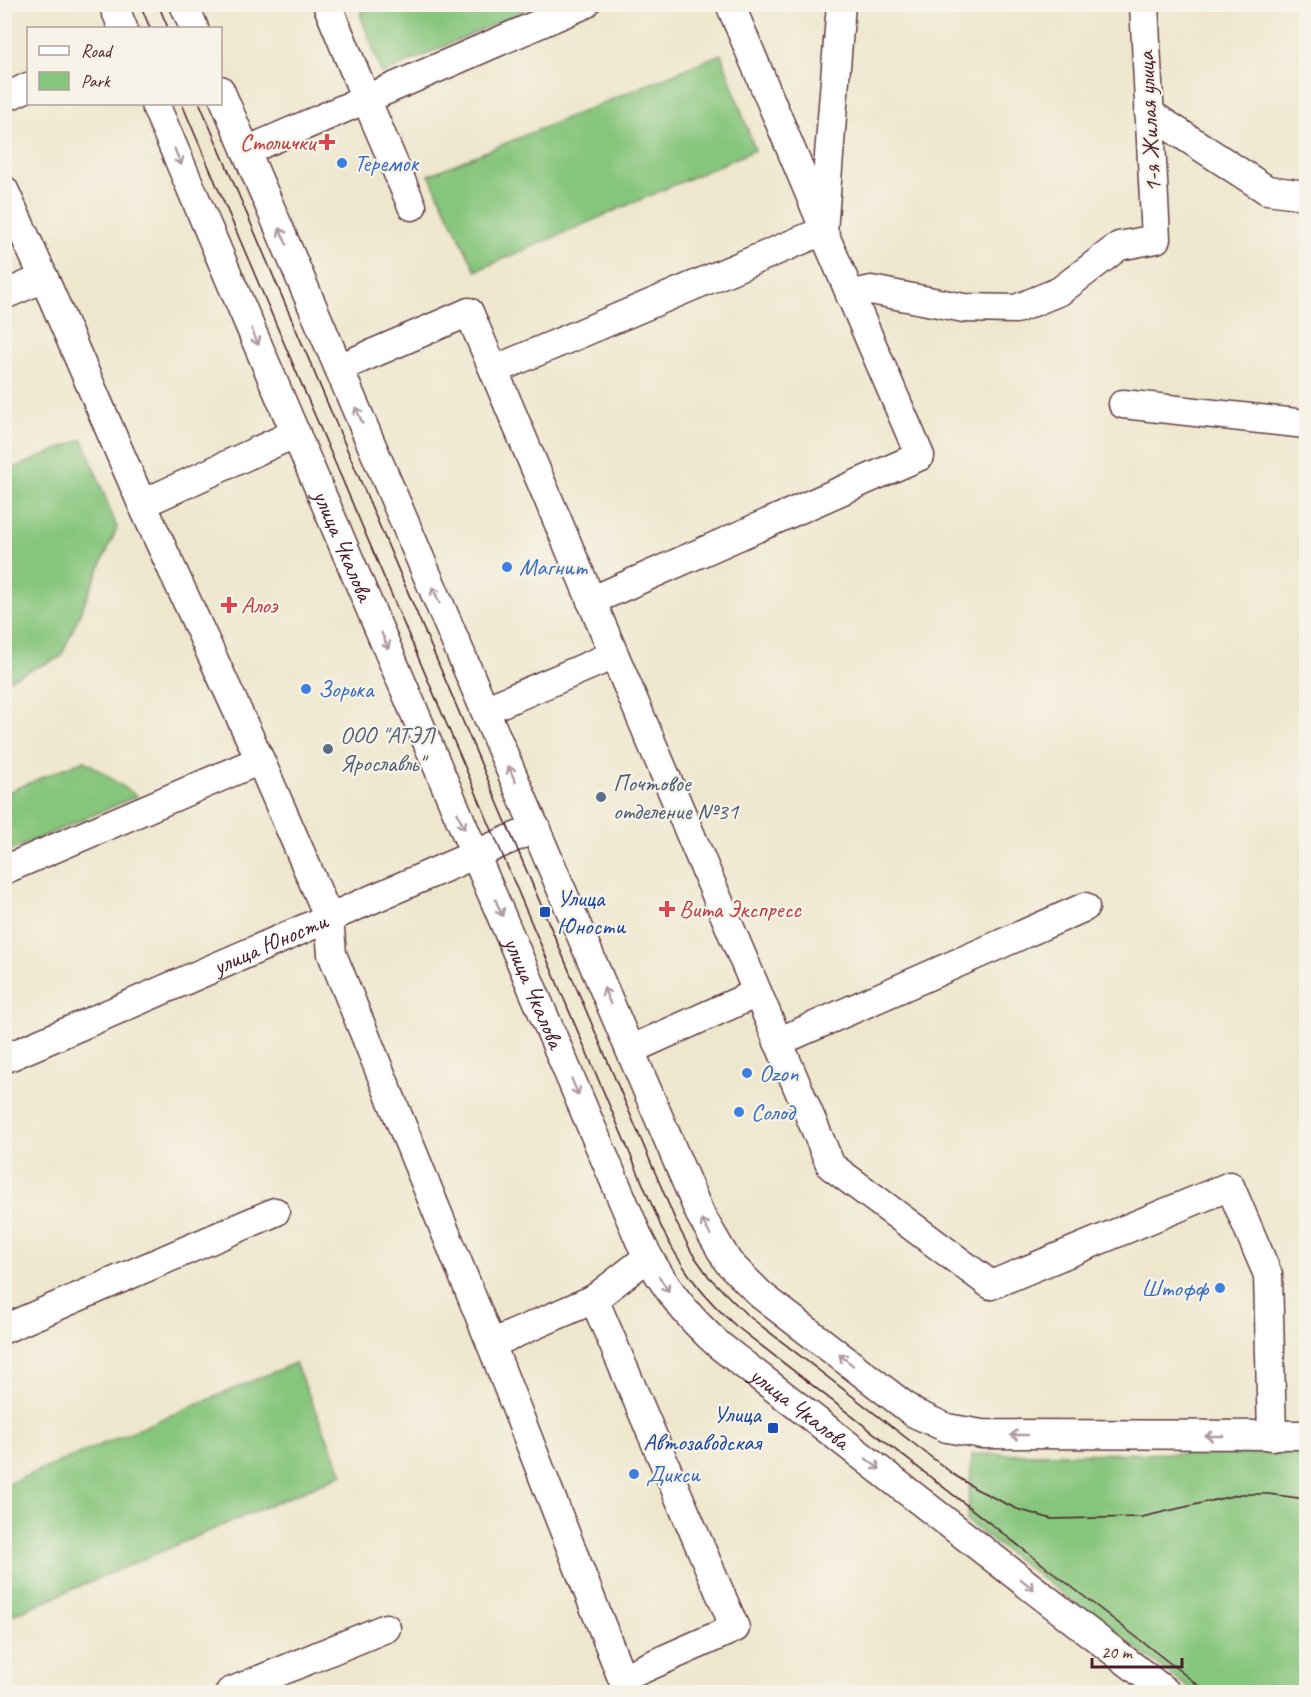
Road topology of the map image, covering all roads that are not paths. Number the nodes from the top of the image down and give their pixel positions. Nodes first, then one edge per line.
1 (113, 4) edge
2 (327, 4) edge
3 (585, 4) edge
4 (730, 4) edge
5 (841, 4) edge
6 (1144, 4) edge
7 (123, 27) edge
8 (27, 87) edge
9 (222, 95) edge
10 (4, 98) edge
11 (366, 99) junction
12 (155, 105) edge
13 (1149, 113) junction
14 (246, 151) junction
15 (4, 190) edge
16 (1306, 195) edge
17 (412, 206) dead end
18 (823, 228) junction
19 (44, 278) junction
20 (4, 295) edge
21 (850, 295) junction
22 (339, 368) junction
23 (494, 370) junction
24 (1123, 404) dead end
25 (1306, 424) edge
26 (296, 433) junction
27 (142, 504) junction
28 (591, 601) junction
29 (614, 655) junction
30 (484, 710) junction
31 (260, 760) junction
32 (536, 828) junction
33 (476, 854) junction
34 (4, 870) edge
35 (1085, 908) dead end
36 (329, 918) junction
37 (757, 993) junction
38 (778, 1042) junction
39 (630, 1050) junction
40 (4, 1059) edge
41 (274, 1212) dead end
42 (648, 1257) junction
43 (594, 1299) junction
44 (4, 1329) edge
45 (491, 1344) junction
46 (1306, 1435) edge
47 (1272, 1436) junction
48 (386, 1628) dead end
49 (624, 1685) edge
50 (230, 1692) edge
51 (1166, 1692) edge

1 - 7 street
2 - 11 street
3 - 11 street
4 - 18 street
5 - 18 street
6 - 13 street, 1-я Жилая улица
8 - 10 street
9 - 14 street
11 - 14 street
11 - 17 street
12 -> 26 street, улица Чкалова
13 - 16 street
13 - 21 street, 1-я Жилая улица
22 -> 14 street
15 - 19 street
18 - 21 street
18 - 23 street
19 - 20 street
19 - 27 street
21 - 28 street
22 - 23 street
30 -> 22 street
23 - 28 street
24 - 25 street
26 - 27 street
26 -> 33 street, улица Чкалова
27 - 31 street
28 - 29 street
29 - 30 street
29 - 37 street
32 -> 30 street
31 - 34 street
31 - 36 street
32 - 33 street, улица Юности
39 -> 32 street
33 - 36 street, улица Юности
33 -> 42 street, улица Чкалова
35 - 38 street
36 - 40 street, улица Юности
36 - 45 street
37 - 38 street
37 - 39 street
38 - 47 street
47 -> 39 street
41 - 44 street
42 - 43 street
42 -> 51 street, улица Чкалова
43 - 45 street
43 - 49 street
45 - 49 street
46 - 47 street
48 - 50 street

